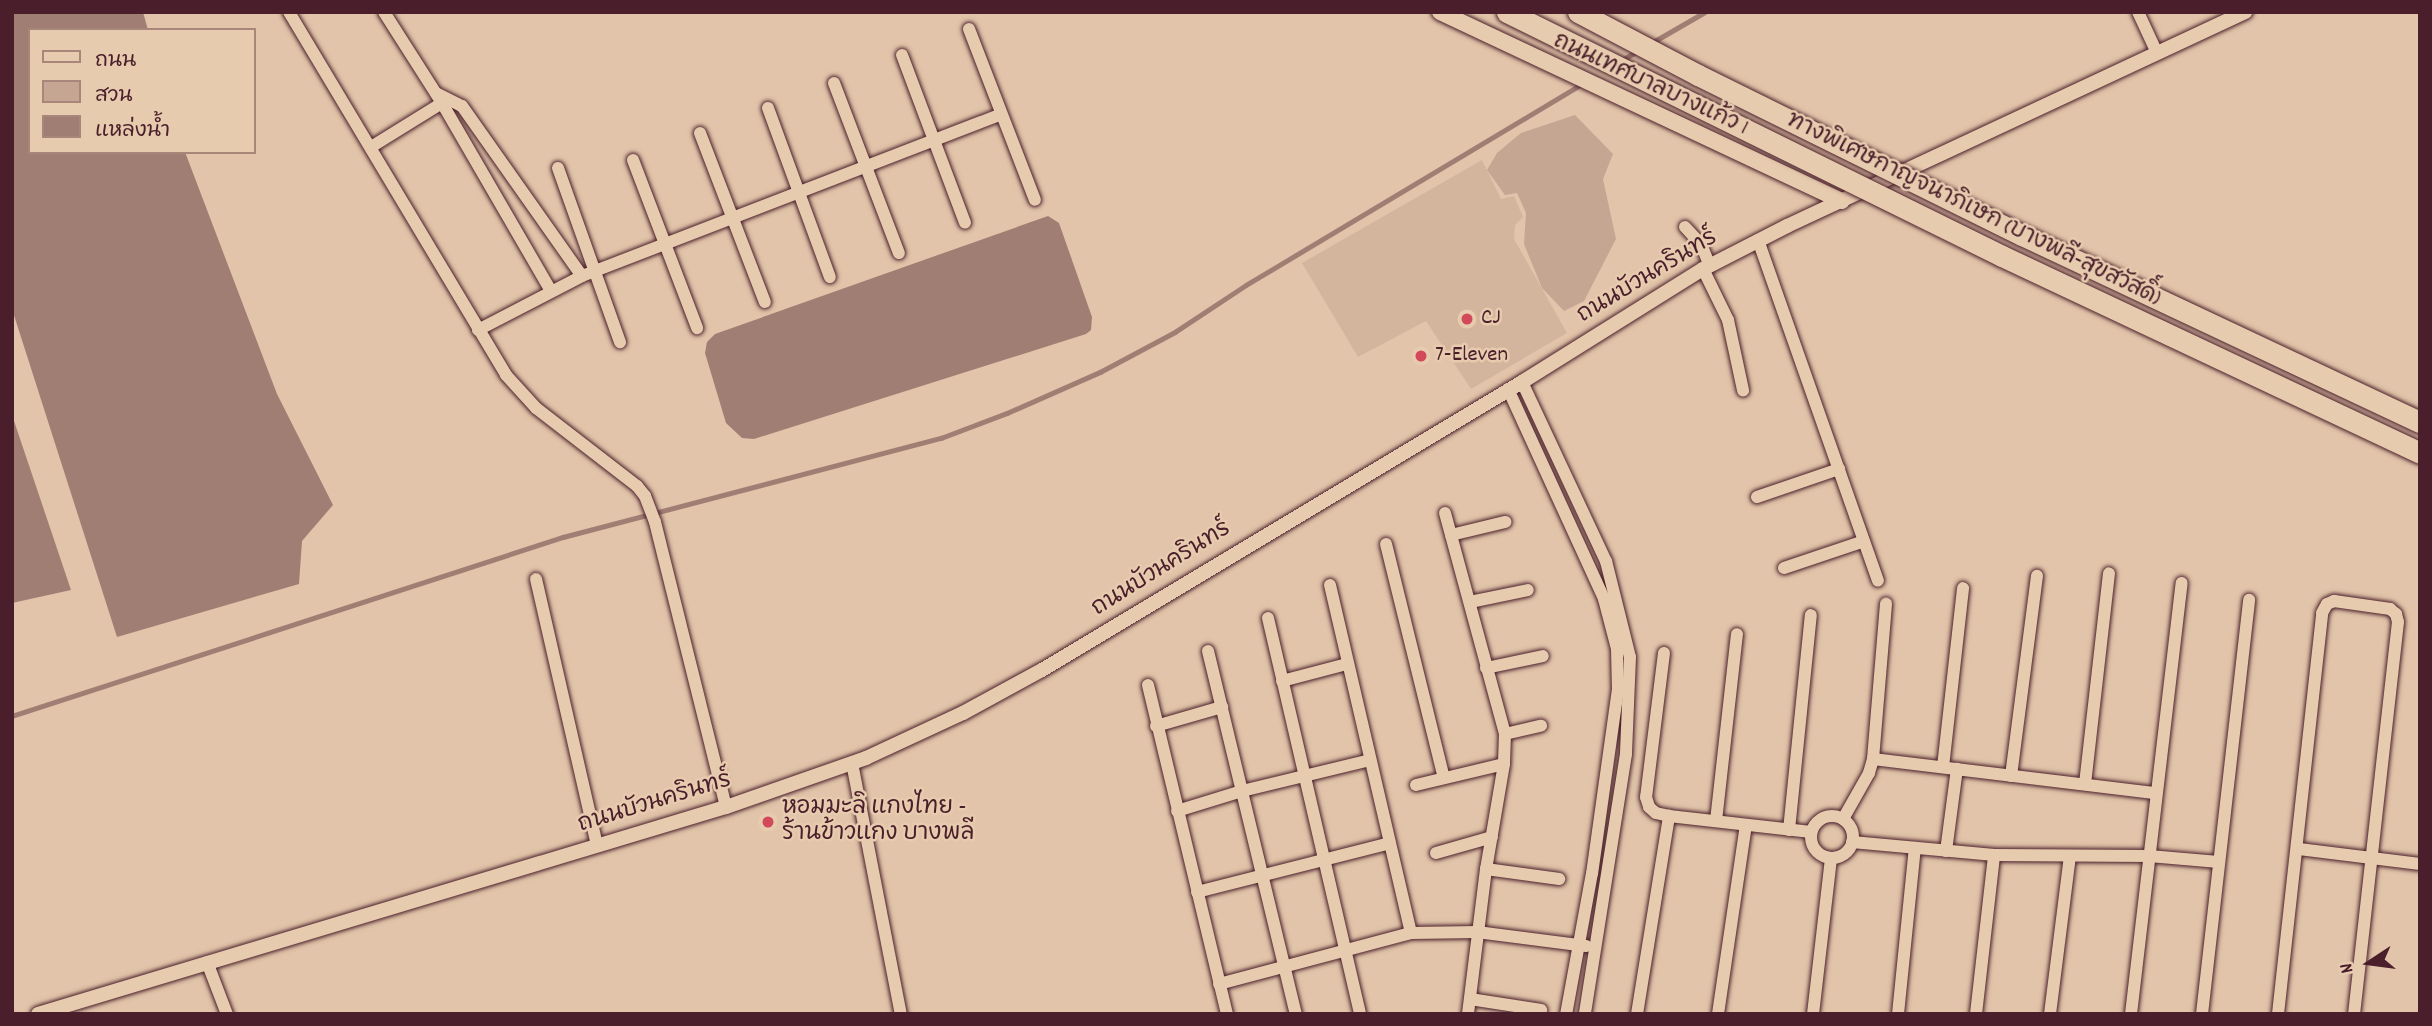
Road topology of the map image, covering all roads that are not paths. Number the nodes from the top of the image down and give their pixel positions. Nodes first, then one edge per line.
1 (289, 12) edge
2 (384, 12) edge
3 (1440, 12) edge
4 (1507, 12) edge
5 (1578, 12) edge
6 (2138, 12) edge
7 (2245, 12) edge
8 (969, 29) dead end
9 (2157, 53) junction
10 (902, 55) dead end
11 (834, 83) dead end
12 (439, 98) junction
13 (768, 108) dead end
14 (1001, 114) junction
15 (700, 134) dead end
16 (933, 141) junction
17 (371, 147) junction
18 (633, 160) dead end
19 (866, 166) junction
20 (558, 168) dead end
21 (800, 192) junction
22 (1035, 200) dead end
23 (1842, 201) junction
24 (734, 218) junction
25 (965, 223) dead end
26 (1685, 227) dead end
27 (1758, 240) junction
28 (664, 244) junction
29 (899, 253) dead end
30 (1707, 267) junction
31 (589, 274) junction
32 (830, 277) dead end
33 (551, 291) junction
34 (765, 302) dead end
35 (697, 328) dead end
36 (478, 330) junction
37 (620, 342) dead end
38 (1522, 382) junction
39 (1508, 389) junction
40 (1743, 390) dead end
41 (2420, 422) edge
42 (2420, 453) edge
43 (1839, 469) junction
44 (1758, 497) dead end
45 (1445, 513) dead end
46 (1505, 522) dead end
47 (1451, 534) junction
48 (1864, 541) junction
49 (1386, 544) dead end
50 (1784, 568) dead end
51 (2109, 573) dead end
52 (2037, 576) dead end
53 (536, 579) dead end
54 (1878, 581) dead end
55 (2182, 583) dead end
56 (1330, 584) dead end
57 (1963, 588) dead end
58 (1528, 590) dead end
59 (2249, 600) dead end
60 (1470, 602) junction
61 (1886, 604) dead end
62 (1811, 615) dead end
63 (1268, 618) dead end
64 (1737, 634) dead end
65 (1208, 651) dead end
66 (1664, 653) dead end
67 (1543, 656) dead end
68 (1348, 664) junction
69 (1486, 668) junction
70 (1282, 681) junction
71 (1148, 685) dead end
72 (1222, 706) junction
73 (1156, 726) junction
74 (1541, 726) dead end
75 (1505, 734) junction
76 (1370, 760) junction
77 (1874, 760) junction
78 (852, 763) junction
79 (1504, 764) junction
80 (1943, 767) junction
81 (1958, 769) junction
82 (1305, 775) junction
83 (2011, 776) junction
84 (1444, 778) junction
85 (2085, 784) junction
86 (1416, 785) dead end
87 (1242, 791) junction
88 (2156, 793) junction
89 (726, 807) junction
90 (1177, 811) junction
91 (1669, 816) junction
92 (1843, 819) junction
93 (1716, 821) junction
94 (1746, 825) junction
95 (1789, 830) junction
96 (1811, 832) junction
97 (1492, 837) junction
98 (1852, 842) junction
99 (1390, 843) junction
100 (597, 845) junction
101 (1915, 848) junction
102 (2299, 849) junction
103 (1946, 851) junction
104 (1436, 853) dead end
105 (1994, 855) junction
106 (2070, 856) junction
107 (2149, 856) junction
108 (2372, 857) junction
109 (1831, 858) junction
110 (1325, 859) junction
111 (2218, 862) junction
112 (2420, 864) edge
113 (1486, 869) junction
114 (1262, 875) junction
115 (1559, 879) dead end
116 (1197, 892) junction
117 (1477, 932) junction
118 (1411, 933) junction
119 (1579, 945) junction
120 (1596, 948) junction
121 (1347, 950) junction
122 (207, 962) junction
123 (1284, 967) junction
124 (1220, 984) junction
125 (1470, 999) junction
126 (1541, 1010) dead end
127 (1811, 1012) edge
128 (38, 1014) edge
129 (227, 1014) edge
130 (901, 1014) edge
131 (1227, 1014) edge
132 (1296, 1014) edge
133 (1360, 1014) edge
134 (1468, 1014) edge
135 (1566, 1014) edge
136 (1585, 1014) edge
137 (1637, 1014) edge
138 (1718, 1014) edge
139 (1899, 1014) edge
140 (1976, 1014) edge
141 (2050, 1014) edge
142 (2131, 1014) edge
143 (2202, 1014) edge
144 (2278, 1014) edge
145 (2354, 1014) edge

1 - 17 street
2 - 12 street
3 - 23 main road, ถนนเทศบาลบางแก้ว 1
4 - 42 highway, ทางพิเศษกาญจนาภิเษก (บางพลี-สุขสวัสดิ์), bridge
5 - 41 highway, ทางพิเศษกาญจนาภิเษก (บางพลี-สุขสวัสดิ์), bridge
6 - 9 street
7 - 9 street, ถนนบัวนครินทร์
8 - 14 street
9 - 23 street, ถนนบัวนครินทร์
10 - 16 street
11 - 19 street
12 - 17 street
12 - 31 street
12 - 33 street
13 - 21 street
14 - 16 street
14 - 22 street
15 - 24 street
16 - 19 street
16 - 25 street
17 - 36 street
18 - 28 street
19 - 21 street
19 - 29 street
20 - 31 street
21 - 24 street
21 - 32 street
23 - 27 street, ถนนบัวนครินทร์
24 - 28 street
24 - 34 street
26 - 30 street
27 - 30 street, ถนนบัวนครินทร์
27 - 43 street
28 - 31 street
28 - 35 street
30 - 38 street, ถนนบัวนครินทร์
30 - 40 street
31 - 33 street
31 - 37 street
33 - 36 street
36 - 89 street
38 - 39 street, ถนนบัวนครินทร์
38 - 120 street
39 - 78 street, ถนนบัวนครินทร์
39 - 119 street
43 - 44 street
43 - 48 street
45 - 47 street
46 - 47 street
47 - 60 street
48 - 50 street
48 - 54 street
49 - 84 street
51 - 85 street
52 - 83 street
53 - 100 street
55 - 88 street
56 - 68 street
57 - 80 street
58 - 60 street
59 - 111 street
60 - 69 street
61 - 77 street
62 - 95 street
63 - 70 street
64 - 93 street
65 - 72 street
66 - 91 street
67 - 69 street
68 - 70 street
68 - 76 street
69 - 75 street
70 - 82 street
71 - 73 street
72 - 73 street
72 - 87 street
73 - 90 street
74 - 75 street
75 - 79 street
76 - 82 street
76 - 99 street
77 - 80 street
77 - 92 street
78 - 89 street, ถนนบัวนครินทร์
78 - 130 street
79 - 84 street
79 - 97 street
80 - 81 street
81 - 83 street
81 - 103 street
82 - 87 street
82 - 110 street
83 - 85 street
84 - 86 street
85 - 88 street
87 - 90 street
87 - 114 street
88 - 107 street
89 - 100 street, ถนนบัวนครินทร์
90 - 116 street
91 - 93 street
91 - 137 street
92 - 96 street
92 - 98 street
93 - 94 street
94 - 95 street
94 - 138 street
95 - 96 street
96 - 109 street
97 - 104 street
97 - 113 street
98 - 101 street
98 - 109 street
99 - 110 street
99 - 118 street
100 - 122 street, ถนนบัวนครินทร์
101 - 103 street
101 - 139 street
102 - 108 street
102 - 108 street
102 - 144 street
103 - 105 street
105 - 106 street
105 - 140 street
106 - 107 street
106 - 141 street
107 - 111 street
107 - 142 street
108 - 112 street
108 - 145 street
109 - 127 street
110 - 114 street
110 - 121 street
111 - 143 street
113 - 115 street
113 - 117 street
114 - 116 street
114 - 123 street
116 - 124 street
117 - 118 street
117 - 119 street
117 - 125 street
118 - 121 street
119 - 120 street
119 - 135 street
120 - 136 street
121 - 123 street
121 - 133 street
122 - 128 street, ถนนบัวนครินทร์
122 - 129 street
123 - 124 street
123 - 132 street
124 - 131 street
125 - 126 street
125 - 134 street

